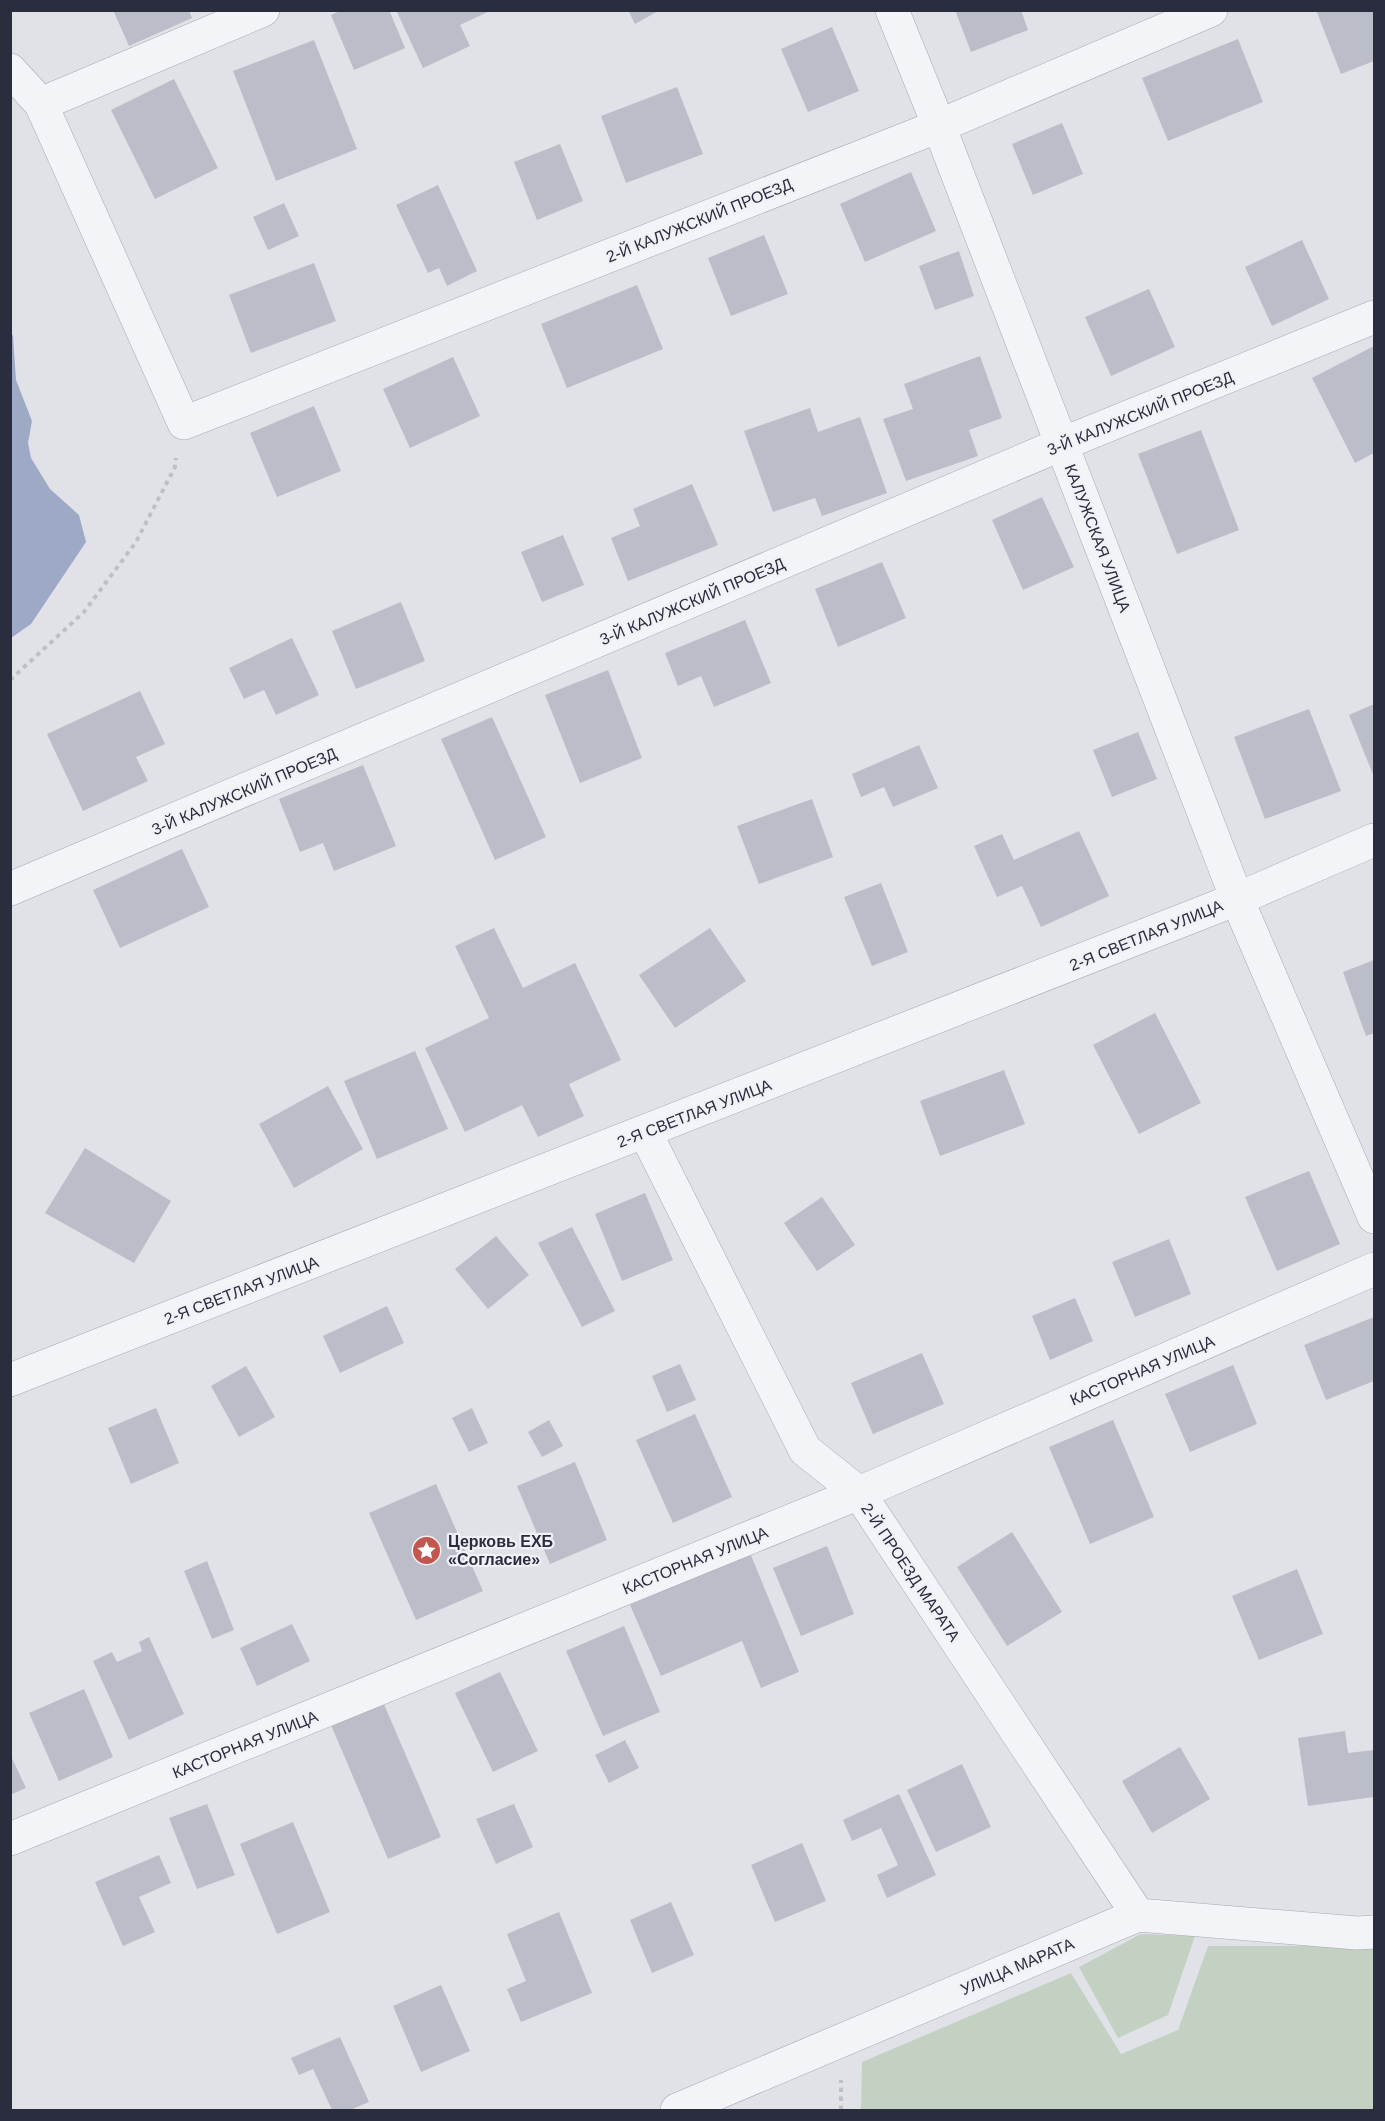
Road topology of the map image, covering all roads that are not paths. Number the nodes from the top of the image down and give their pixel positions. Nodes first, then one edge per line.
1 (263, 10) edge
2 (892, 10) edge
3 (1211, 10) edge
4 (10, 70) edge
5 (41, 104) junction
6 (939, 126) junction
7 (1374, 317) edge
8 (1062, 444) junction
9 (1374, 840) edge
10 (10, 889) edge
11 (1237, 899) junction
12 (645, 1132) junction
13 (1374, 1217) edge
14 (1374, 1269) edge
15 (10, 1380) edge
16 (859, 1493) junction
17 (10, 1839) edge
18 (1138, 1915) junction
19 (1374, 1932) edge
20 (677, 2110) edge

1 - 5 street
2 - 6 street, КАЛУЖСКАЯ УЛИЦА
3 - 6 street, 2-Й КАЛУЖСКИЙ ПРОЕЗД
4 - 5 street
5 - 6 street, 2-Й КАЛУЖСКИЙ ПРОЕЗД
6 - 8 street, КАЛУЖСКАЯ УЛИЦА
7 - 8 street, 3-Й КАЛУЖСКИЙ ПРОЕЗД
8 - 10 street, 3-Й КАЛУЖСКИЙ ПРОЕЗД
8 - 11 street, КАЛУЖСКАЯ УЛИЦА
9 - 11 street, 2-Я СВЕТЛАЯ УЛИЦА
11 - 12 street, 2-Я СВЕТЛАЯ УЛИЦА
11 - 13 street, КАЛУЖСКАЯ УЛИЦА
12 - 15 street, 2-Я СВЕТЛАЯ УЛИЦА
12 - 16 street, 2-Й ПРОЕЗД МАРАТА
14 - 16 street, КАСТОРНАЯ УЛИЦА
16 - 17 street, КАСТОРНАЯ УЛИЦА
16 - 18 street, 2-Й ПРОЕЗД МАРАТА
18 - 19 street, УЛИЦА МАРАТА
18 - 20 street, УЛИЦА МАРАТА

